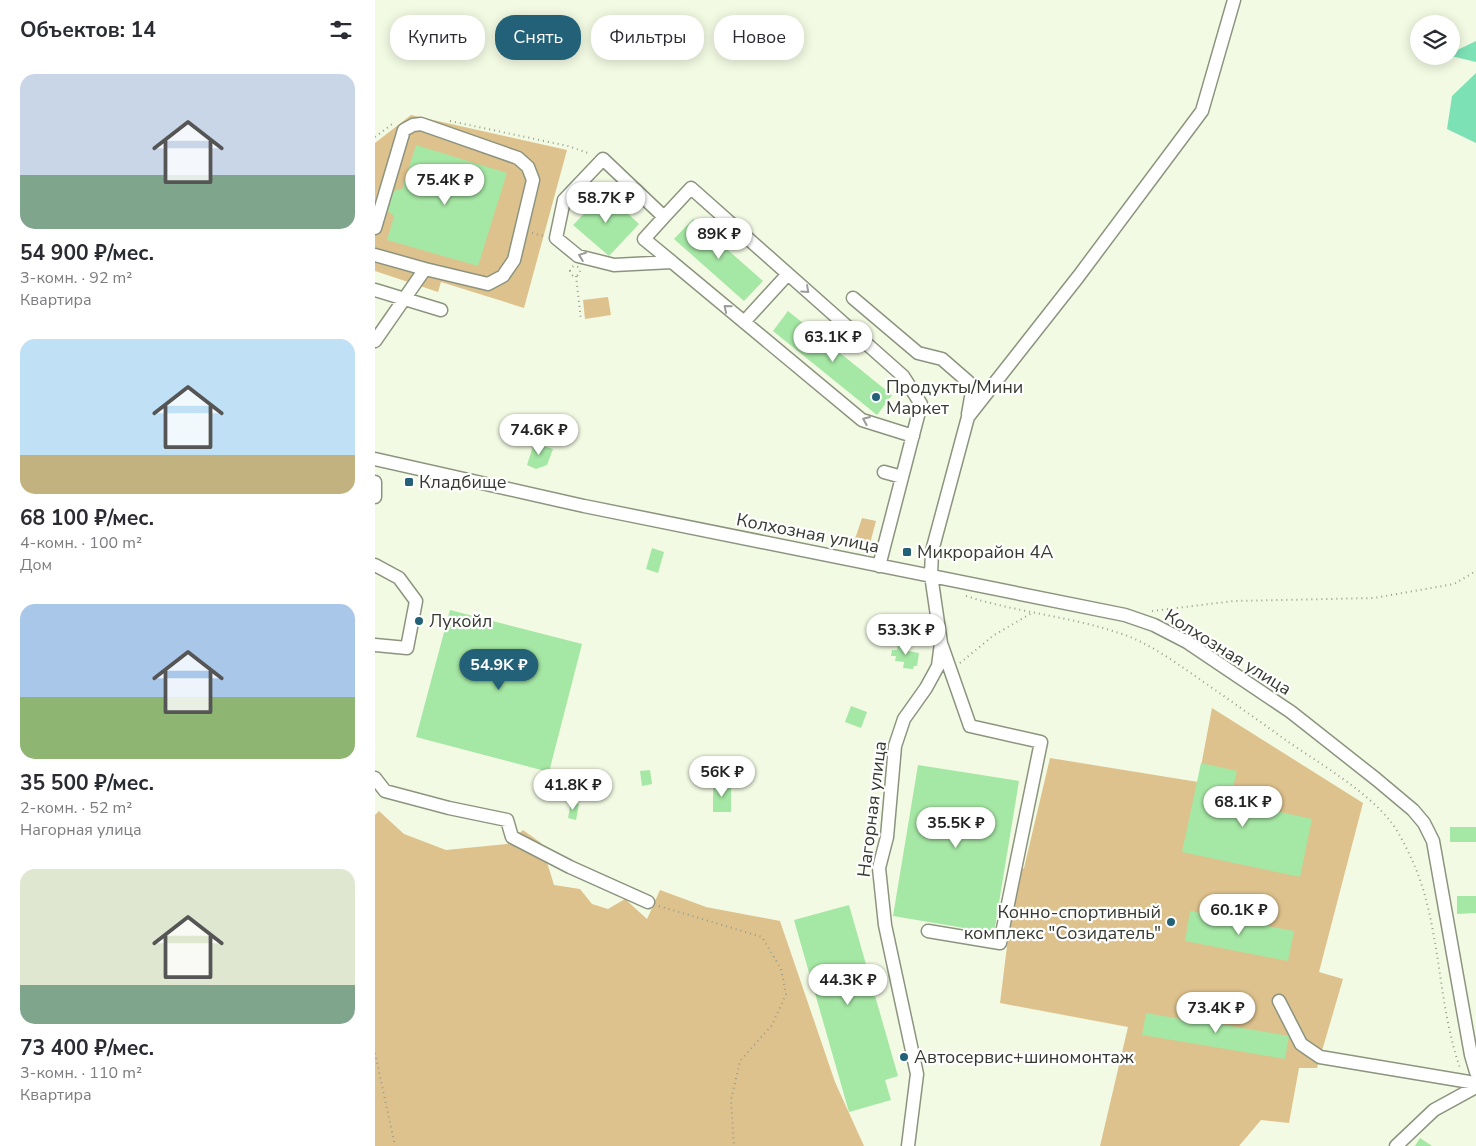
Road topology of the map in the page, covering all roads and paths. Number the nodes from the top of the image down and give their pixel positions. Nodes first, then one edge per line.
1 (1234, 0) edge
2 (447, 120) dead end
3 (395, 122) dead end
4 (375, 137) edge
5 (603, 159) junction
6 (664, 216) junction
7 (375, 228) edge
8 (375, 255) edge
9 (672, 262) junction
10 (425, 269) junction
11 (787, 274) junction
12 (576, 276) junction
13 (375, 290) edge
14 (853, 298) dead end
15 (405, 299) junction
16 (441, 310) dead end
17 (581, 320) dead end
18 (744, 322) junction
19 (375, 341) edge
20 (968, 417) junction
21 (913, 436) junction
22 (375, 459) edge
23 (884, 472) dead end
24 (902, 477) junction
25 (375, 482) edge
26 (375, 497) edge
27 (375, 565) edge
28 (879, 566) junction
29 (1476, 571) edge
30 (931, 575) junction
31 (961, 594) dead end
32 (1152, 611) dead end
33 (1032, 612) junction
34 (941, 641) junction
35 (375, 645) edge
36 (951, 670) junction
37 (375, 778) edge
38 (648, 902) joint
39 (928, 932) dead end
40 (1279, 1000) dead end
41 (375, 1053) edge
42 (1476, 1072) edge
43 (1473, 1084) edge
44 (395, 1146) edge
45 (734, 1146) edge
46 (908, 1146) edge
47 (1396, 1146) edge

1 - 20 street
2 - 5 path
3 - 4 path
5 - 6 street
9 -> 5 street
6 - 9 street
6 - 11 street
7 - 10 street
8 - 10 street
18 -> 9 street
10 - 15 street
11 - 18 street
11 -> 21 street
12 - 12 path
12 - 17 path
13 - 15 street
14 - 20 street, Нагорная улица
15 - 16 street
15 - 19 street
21 -> 18 street
20 - 30 street, Нагорная улица
21 - 24 street
22 - 28 street, Колхозная улица
23 - 24 street
24 - 28 street
25 - 26 street
27 - 35 street
28 - 30 street, Колхозная улица
29 - 32 path
30 - 34 street, Нагорная улица
30 - 42 street, Колхозная улица
31 - 33 path
33 - 36 path
33 - 43 path
34 - 36 street
34 - 46 street, Нагорная улица
36 - 39 street
37 - 38 street
38 - 45 path
40 - 43 street
41 - 44 path
43 - 47 street

